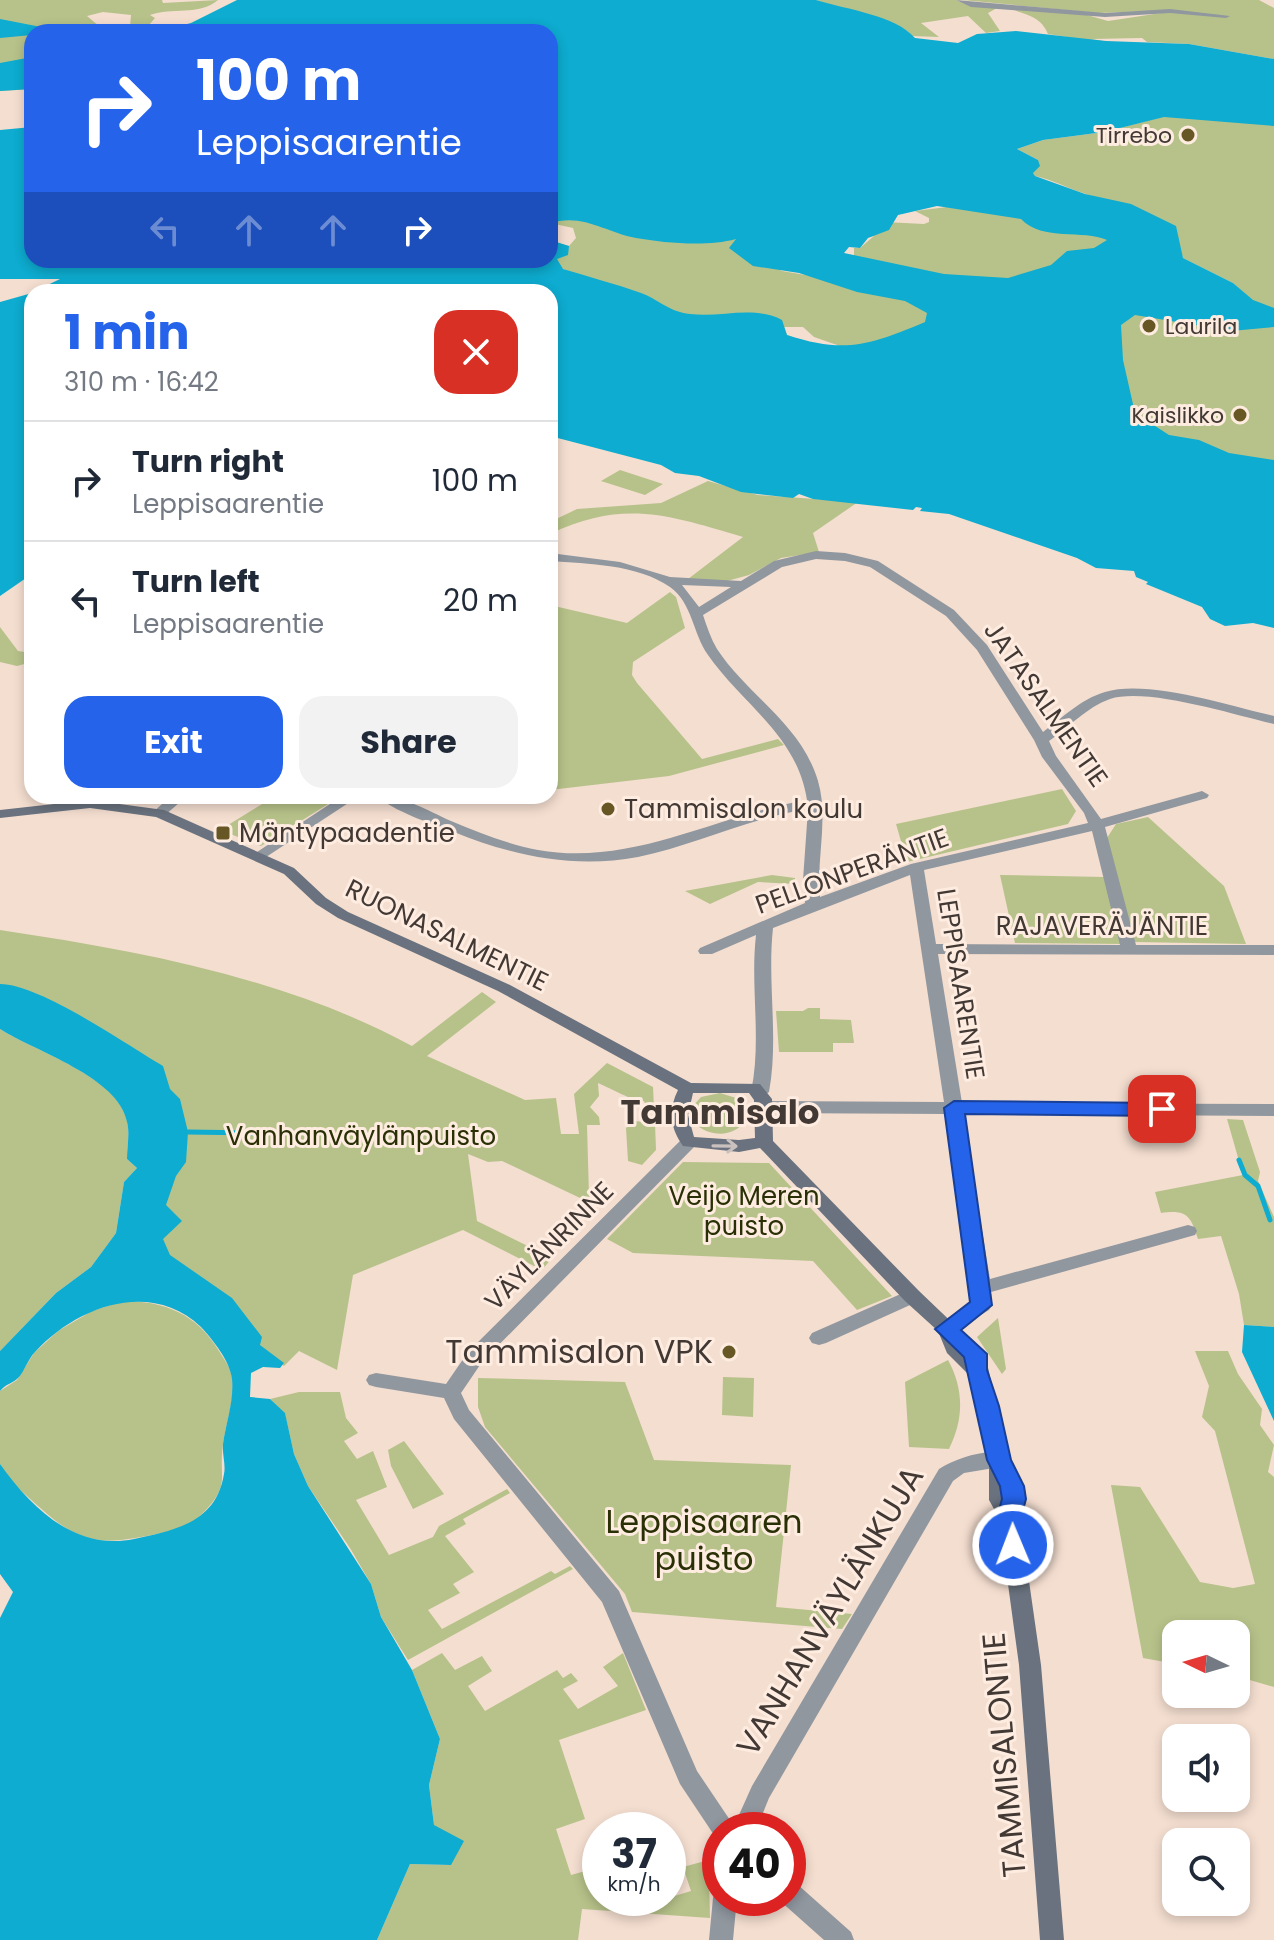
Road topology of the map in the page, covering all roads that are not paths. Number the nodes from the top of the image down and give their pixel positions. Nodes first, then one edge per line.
1 (960, 0) edge
2 (1226, 16) dead end
3 (558, 558) edge
4 (669, 581) junction
5 (744, 584) junction
6 (694, 615) junction
7 (1274, 720) edge
8 (1041, 740) junction
9 (1202, 795) dead end
10 (815, 803) junction
11 (170, 804) edge
12 (339, 804) edge
13 (402, 804) edge
14 (159, 813) junction
15 (0, 814) edge
16 (1098, 825) junction
17 (258, 856) junction
18 (916, 867) junction
19 (813, 905) junction
20 (765, 928) junction
21 (929, 949) junction
22 (1129, 950) junction
23 (1274, 950) edge
24 (706, 951) dead end
25 (688, 1088) junction
26 (762, 1100) junction
27 (954, 1108) junction
28 (1274, 1110) edge
29 (689, 1142) junction
30 (764, 1142) junction
31 (1188, 1231) dead end
32 (982, 1288) junction
33 (912, 1296) junction
34 (946, 1329) junction
35 (819, 1338) dead end
36 (376, 1380) dead end
37 (451, 1392) junction
38 (999, 1460) junction
39 (712, 1812) edge
40 (752, 1812) edge
41 (806, 1908) edge
42 (723, 1916) edge
43 (721, 1940) edge
44 (842, 1940) edge
45 (1052, 1940) edge

1 - 2 street
3 - 4 street
4 - 5 street
4 - 6 street
5 - 6 street, JATASALMENTIE
5 - 8 street, JATASALMENTIE
6 - 10 street
7 - 8 street
8 - 16 street, JATASALMENTIE
9 - 16 street, PELLONPERÄNTIE
10 - 13 street
10 - 19 street
11 - 14 street
12 - 17 street
14 - 15 street, RUONASALMENTIE
14 - 17 street, RUONASALMENTIE
16 - 18 street, PELLONPERÄNTIE
16 - 22 street
17 - 25 street, RUONASALMENTIE
18 - 19 street, PELLONPERÄNTIE
18 - 21 street, LEPPISAARENTIE
19 - 20 street, PELLONPERÄNTIE
20 - 24 street, PELLONPERÄNTIE
20 - 26 street
21 - 22 street, RAJAVERÄJÄNTIE
21 - 27 street, LEPPISAARENTIE
22 - 23 street, RAJAVERÄJÄNTIE
25 - 26 street
25 - 29 street
26 - 27 street
26 - 30 street
27 - 28 street
27 - 32 street, LEPPISAARENTIE
29 -> 30 street
29 - 37 street, VÄYLÄNRINNE
30 - 33 street, TAMMISALONTIE
31 - 32 street
32 - 34 street
33 - 34 street, TAMMISALONTIE
33 - 35 street
34 - 38 street, TAMMISALONTIE
36 - 37 street
37 - 39 street
38 - 40 street, VANHANVÄYLÄNKUJA
38 - 45 street, TAMMISALONTIE
41 - 44 street
42 - 43 street

